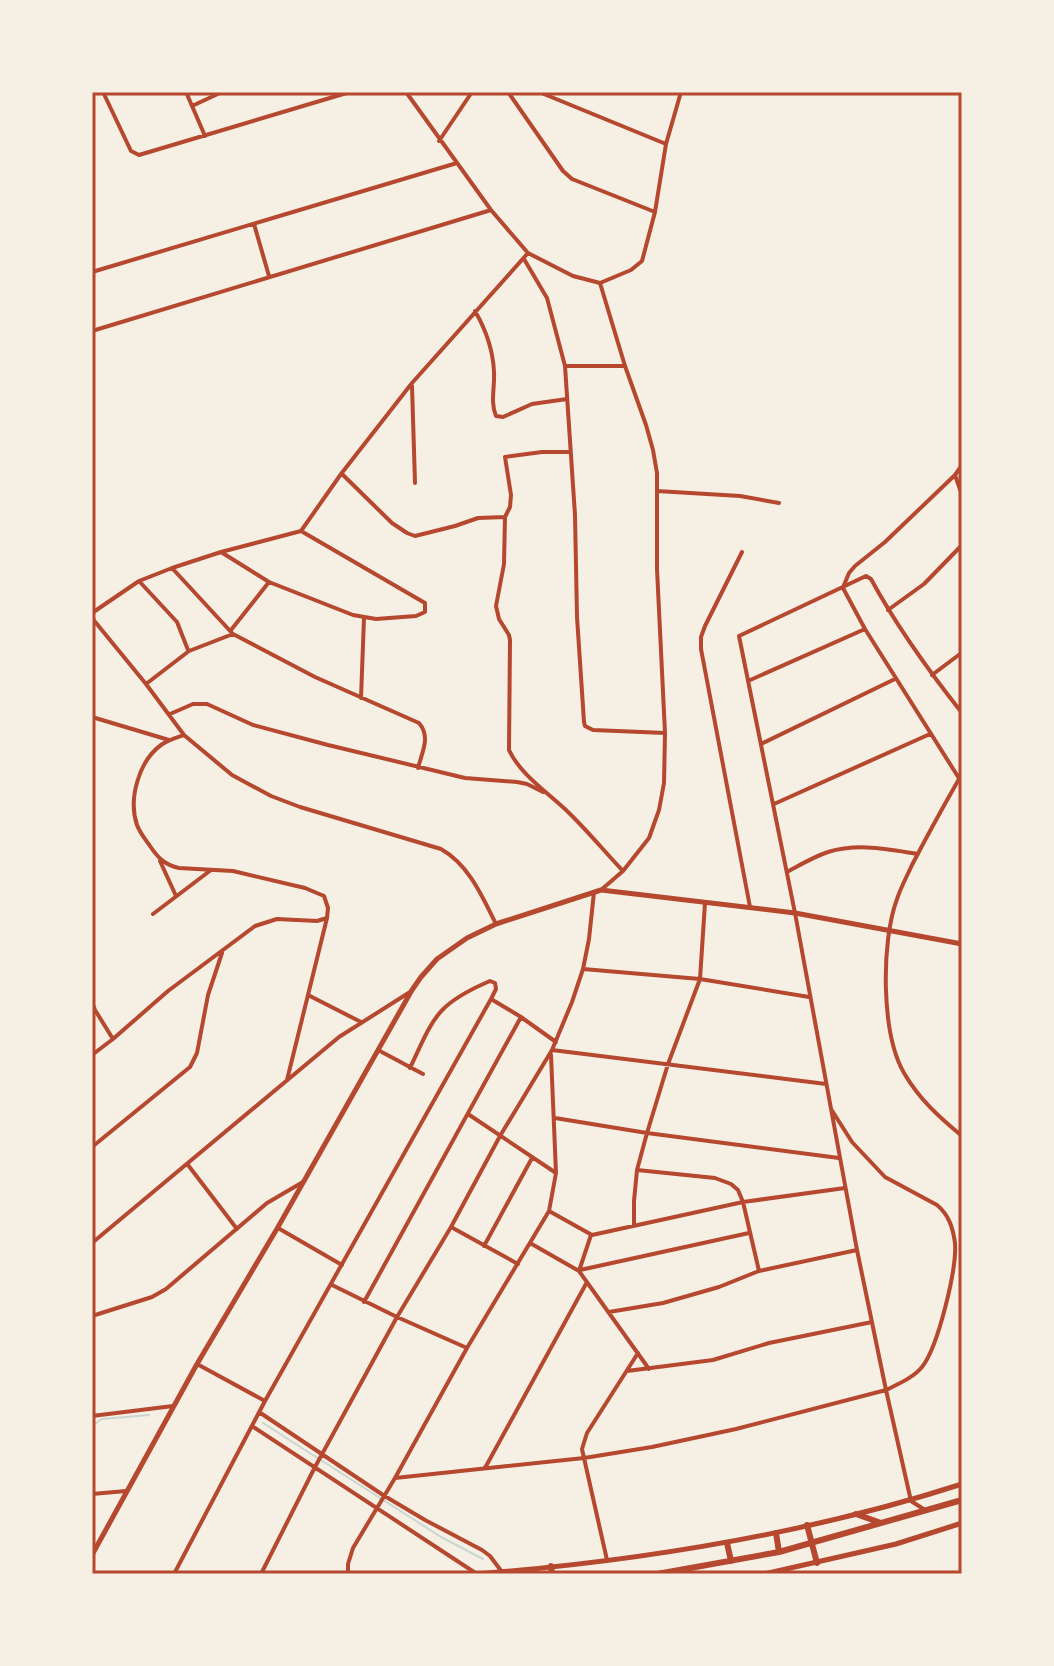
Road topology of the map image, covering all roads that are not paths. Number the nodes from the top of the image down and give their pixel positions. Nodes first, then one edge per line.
1 (103, 92) edge
2 (186, 92) edge
3 (222, 92) edge
4 (350, 92) edge
5 (406, 92) edge
6 (472, 92) edge
7 (508, 92) edge
8 (539, 92) edge
9 (681, 92) edge
10 (192, 106) junction
11 (205, 136) junction
12 (439, 141) junction
13 (666, 144) junction
14 (457, 163) junction
15 (491, 210) junction
16 (655, 212) junction
17 (254, 224) junction
18 (526, 255) junction
19 (92, 272) edge
20 (269, 276) junction
21 (600, 283) junction
22 (475, 311) junction
23 (92, 331) edge
24 (565, 366) junction
25 (625, 366) junction
26 (412, 383) junction
27 (567, 399) junction
28 (571, 452) junction
29 (962, 465) edge
30 (341, 474) junction
31 (955, 475) junction
32 (415, 483) dead end
33 (657, 491) junction
34 (962, 495) edge
35 (779, 503) dead end
36 (505, 517) junction
37 (301, 531) junction
38 (962, 545) edge
39 (221, 552) junction
40 (742, 552) dead end
41 (172, 568) junction
42 (139, 581) junction
43 (269, 582) junction
44 (843, 588) junction
45 (888, 610) junction
46 (92, 615) edge
47 (364, 618) junction
48 (865, 629) junction
49 (232, 632) junction
50 (189, 651) junction
51 (960, 654) edge
52 (932, 675) junction
53 (895, 679) junction
54 (748, 681) junction
55 (146, 684) junction
56 (361, 698) junction
57 (962, 713) edge
58 (170, 714) junction
59 (92, 717) edge
60 (665, 733) junction
61 (930, 734) junction
62 (184, 735) junction
63 (169, 740) junction
64 (761, 744) junction
65 (418, 768) junction
66 (961, 781) edge
67 (550, 796) junction
68 (774, 804) junction
69 (918, 854) junction
70 (158, 859) junction
71 (213, 868) junction
72 (623, 871) junction
73 (787, 872) junction
74 (598, 891) junction
75 (176, 896) junction
76 (705, 902) junction
77 (750, 907) junction
78 (795, 913) junction
79 (153, 914) dead end
80 (327, 918) junction
81 (496, 924) junction
82 (889, 929) junction
83 (962, 944) edge
84 (223, 950) junction
85 (583, 969) junction
86 (700, 979) junction
87 (412, 990) junction
88 (308, 995) junction
89 (809, 997) junction
90 (491, 999) junction
91 (92, 1002) edge
92 (521, 1017) junction
93 (361, 1022) junction
94 (113, 1039) junction
95 (556, 1042) junction
96 (378, 1050) junction
97 (552, 1051) junction
98 (92, 1055) edge
99 (668, 1064) junction
100 (410, 1068) junction
101 (423, 1074) dead end
102 (287, 1080) junction
103 (826, 1084) junction
104 (830, 1107) junction
105 (468, 1114) junction
106 (555, 1118) junction
107 (647, 1133) junction
108 (500, 1136) junction
109 (962, 1136) edge
110 (92, 1147) edge
111 (532, 1158) junction
112 (839, 1158) junction
113 (188, 1165) junction
114 (637, 1170) junction
115 (556, 1173) junction
116 (303, 1182) junction
117 (845, 1188) junction
118 (743, 1202) junction
119 (549, 1211) junction
120 (634, 1226) junction
121 (278, 1227) junction
122 (451, 1227) junction
123 (237, 1229) junction
124 (749, 1233) junction
125 (592, 1235) junction
126 (92, 1243) edge
127 (530, 1243) junction
128 (484, 1246) junction
129 (857, 1250) junction
130 (518, 1264) junction
131 (342, 1265) junction
132 (579, 1271) junction
133 (759, 1271) junction
134 (587, 1282) junction
135 (331, 1284) junction
136 (364, 1302) junction
137 (609, 1312) junction
138 (92, 1316) edge
139 (397, 1317) junction
140 (872, 1322) junction
141 (467, 1348) junction
142 (638, 1353) junction
143 (197, 1364) junction
144 (649, 1369) junction
145 (627, 1371) junction
146 (886, 1390) junction
147 (265, 1401) junction
148 (175, 1406) junction
149 (259, 1412) junction
150 (92, 1416) edge
151 (252, 1426) junction
152 (322, 1453) junction
153 (584, 1458) junction
154 (315, 1467) junction
155 (485, 1468) junction
156 (395, 1478) junction
157 (962, 1484) edge
158 (126, 1491) junction
159 (92, 1494) edge
160 (383, 1495) junction
161 (962, 1500) edge
162 (911, 1501) junction
163 (376, 1508) junction
164 (927, 1511) junction
165 (856, 1514) junction
166 (881, 1523) junction
167 (962, 1523) edge
168 (807, 1525) junction
169 (776, 1533) junction
170 (812, 1542) junction
171 (727, 1543) junction
172 (779, 1552) junction
173 (92, 1555) edge
174 (731, 1561) junction
175 (607, 1562) junction
176 (817, 1563) junction
177 (552, 1570) edge
178 (502, 1573) edge
179 (174, 1574) edge
180 (261, 1574) edge
181 (348, 1574) edge
182 (477, 1574) edge
183 (657, 1574) edge
184 (764, 1574) edge

1 - 11 street
2 - 10 street
3 - 10 street
4 - 11 street
5 - 12 street
6 - 12 street
7 - 16 street
8 - 13 street
9 - 13 street
10 - 11 street
12 - 14 street
13 - 16 street
14 - 15 street
14 - 17 street
15 - 18 street
15 - 20 street
16 - 21 street
17 - 19 street
17 - 20 street
18 - 21 street
18 - 22 street
18 - 24 street
20 - 23 street
21 - 25 street
22 - 26 street
22 - 27 street
24 - 25 street
24 - 27 street
25 - 33 street
26 - 30 street
26 - 32 street
27 - 28 street
28 - 36 street
28 - 60 street
29 - 31 street
30 - 36 street
30 - 37 street
31 - 34 street
31 - 44 street
33 - 35 street
33 - 60 street
36 - 67 street
37 - 39 street
37 - 47 street
38 - 45 street
39 - 41 street
39 - 43 street
40 - 77 street
41 - 42 street
41 - 49 street
42 - 46 street
42 - 50 street
43 - 47 street
43 - 49 street
44 - 45 street
44 - 48 street
44 - 54 street
45 - 52 street
46 - 55 street
47 - 56 street
48 - 53 street
48 - 54 street
49 - 50 street
49 - 56 street
50 - 55 street
51 - 52 street
52 - 57 street
53 - 61 street
53 - 64 street
54 - 64 street
55 - 58 street
56 - 65 street
58 - 62 street
58 - 65 street
59 - 63 street
60 - 72 street
61 - 66 street
61 - 68 street
62 - 63 street
62 - 81 street
63 - 70 street
64 - 68 street
65 - 67 street
66 - 69 street
67 - 72 street
68 - 73 street
69 - 73 street
69 - 82 street
70 - 71 street
70 - 75 street
71 - 75 street
71 - 80 street
72 - 74 street
73 - 78 street
74 - 76 street
74 - 81 street
74 - 85 street
75 - 79 street
76 - 77 street
76 - 86 street
77 - 78 street
78 - 82 street
78 - 89 street
80 - 84 street
80 - 88 street
81 - 87 street
82 - 83 street
82 - 109 street
84 - 94 street
84 - 110 street
85 - 86 street
85 - 95 street
86 - 89 street
86 - 99 street
87 - 93 street
87 - 96 street
88 - 93 street
88 - 102 street
89 - 103 street
90 - 92 street
90 - 100 street
90 - 131 street
91 - 94 street
92 - 95 street
92 - 105 street
93 - 102 street
94 - 98 street
95 - 97 street
96 - 100 street
96 - 116 street
97 - 99 street
97 - 106 street
97 - 108 street
99 - 103 street
99 - 107 street
100 - 101 street
102 - 113 street
103 - 104 street
104 - 112 street
104 - 146 street
105 - 108 street
105 - 136 street
106 - 107 street
106 - 115 street
107 - 112 street
107 - 114 street
108 - 111 street
108 - 122 street
111 - 115 street
111 - 128 street
112 - 117 street
113 - 123 street
113 - 126 street
114 - 118 street
114 - 120 street
115 - 119 street
116 - 121 street
116 - 123 street
117 - 118 street
117 - 129 street
118 - 120 street
118 - 124 street
119 - 125 street
119 - 127 street
120 - 125 street
121 - 131 street
121 - 143 street
122 - 128 street
122 - 139 street
123 - 138 street
124 - 132 street
124 - 133 street
125 - 132 street
127 - 130 street
127 - 132 street
128 - 130 street
129 - 133 street
129 - 140 street
130 - 141 street
131 - 135 street
132 - 134 street
133 - 137 street
134 - 137 street
134 - 155 street
135 - 136 street
135 - 147 street
136 - 139 street
137 - 142 street
139 - 141 street
139 - 152 street
140 - 144 street
140 - 146 street
141 - 156 street
142 - 144 street
142 - 145 street
143 - 147 street
143 - 148 street
144 - 145 street
145 - 153 street
146 - 153 street
146 - 162 street
147 - 149 street
148 - 150 street
148 - 158 street
149 - 151 street
149 - 152 street
151 - 154 street
151 - 179 street
152 - 154 street
152 - 160 street
153 - 155 street
153 - 175 street
154 - 163 street
154 - 180 street
155 - 156 street
156 - 160 street
157 - 162 street
158 - 159 street
158 - 173 street
160 - 163 street
160 - 178 street
161 - 164 highway
162 - 164 street
162 - 165 street
163 - 181 street
163 - 182 street
164 - 166 highway
165 - 166 highway
165 - 168 street
166 - 170 highway
167 - 176 street
168 - 169 street
168 - 170 highway
169 - 171 street
169 - 172 highway
170 - 172 highway
170 - 176 highway
171 - 174 highway
171 - 175 street
172 - 174 highway
174 - 183 highway
175 - 177 street
176 - 184 street
177 - 178 street
178 - 182 street

